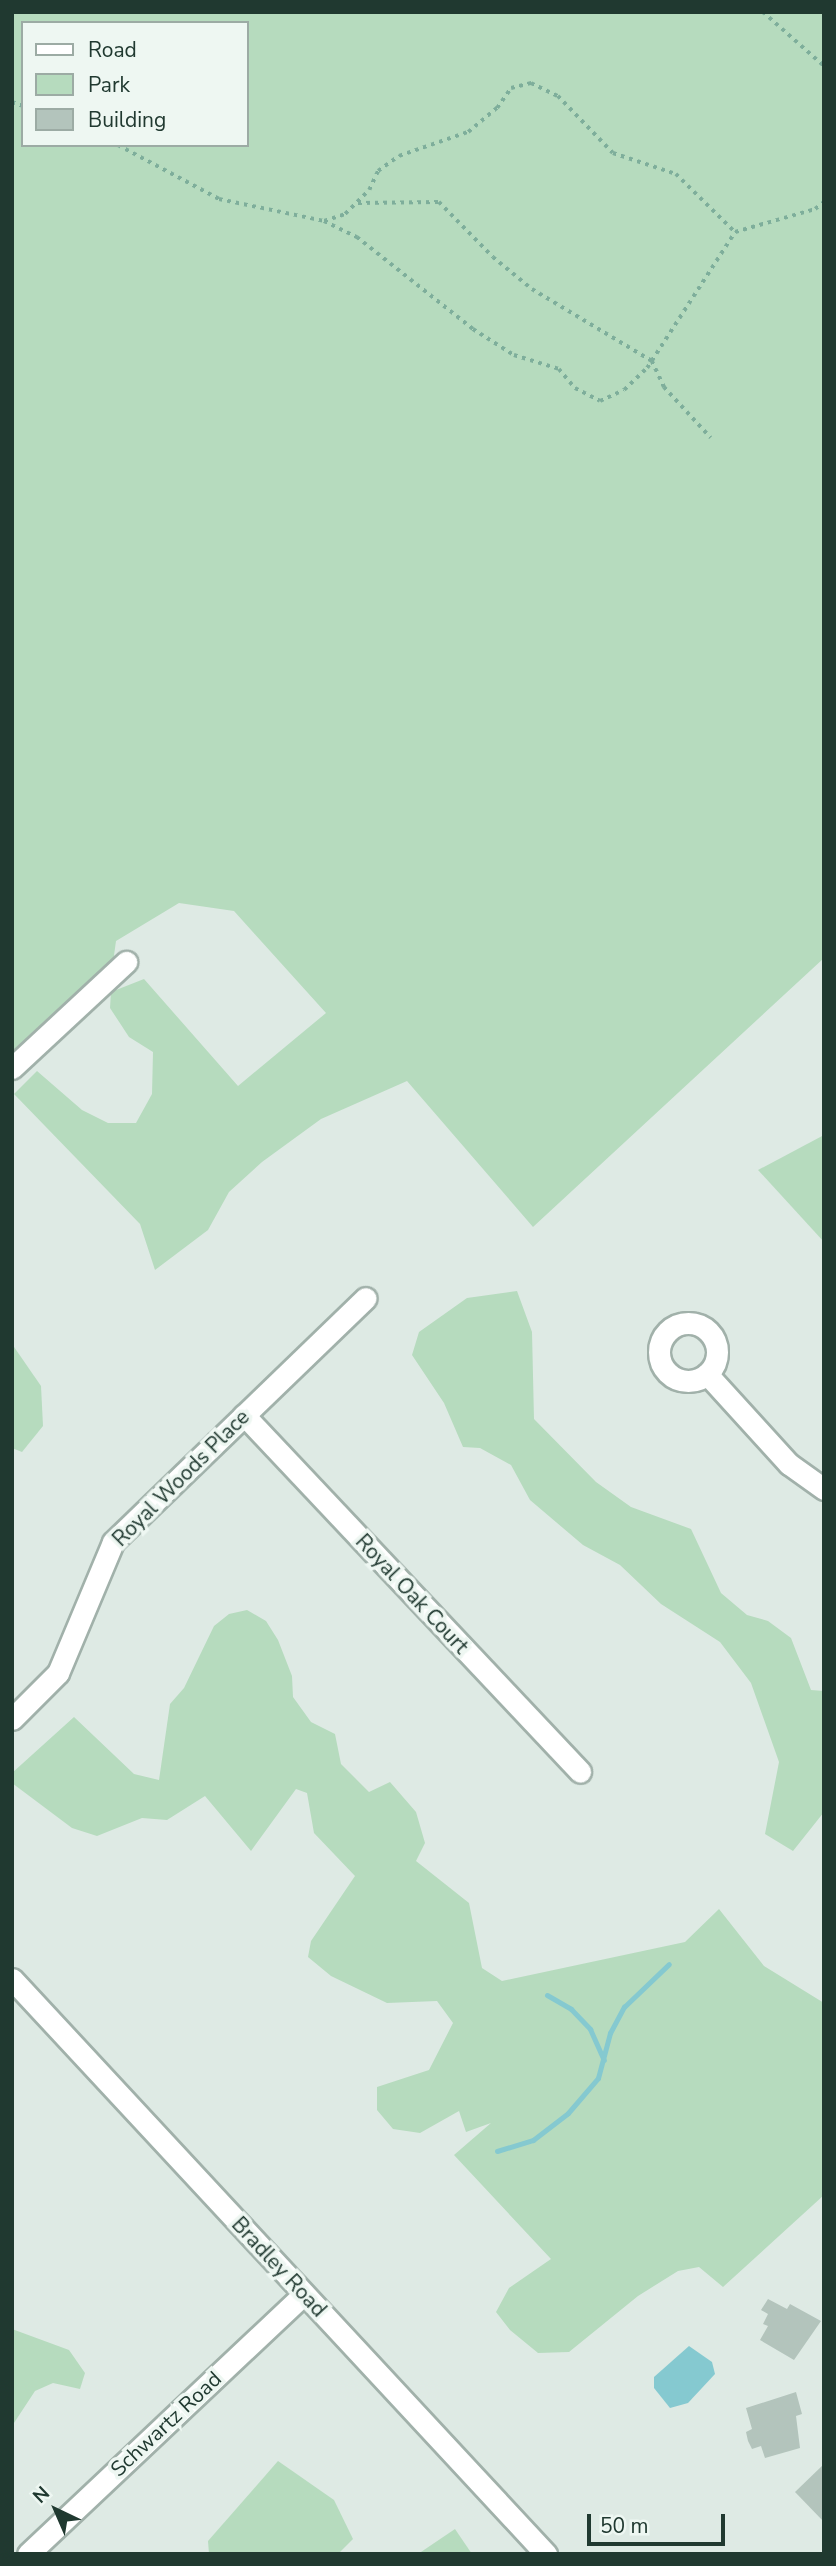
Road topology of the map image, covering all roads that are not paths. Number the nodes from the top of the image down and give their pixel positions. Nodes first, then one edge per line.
1 (126, 962) dead end
2 (12, 1068) edge
3 (366, 1298) dead end
4 (707, 1374) dead end
5 (244, 1415) junction
6 (824, 1489) edge
7 (12, 1719) edge
8 (580, 1772) dead end
9 (12, 1979) edge
10 (304, 2294) junction
11 (29, 2554) edge
12 (546, 2554) edge

1 - 2 street
3 - 5 street, Royal Woods Place
4 - 6 street
5 - 7 street, Royal Woods Place
5 - 8 street, Royal Oak Court
9 - 10 street, Bradley Road
10 - 11 street, Schwartz Road
10 - 12 street, Bradley Road

